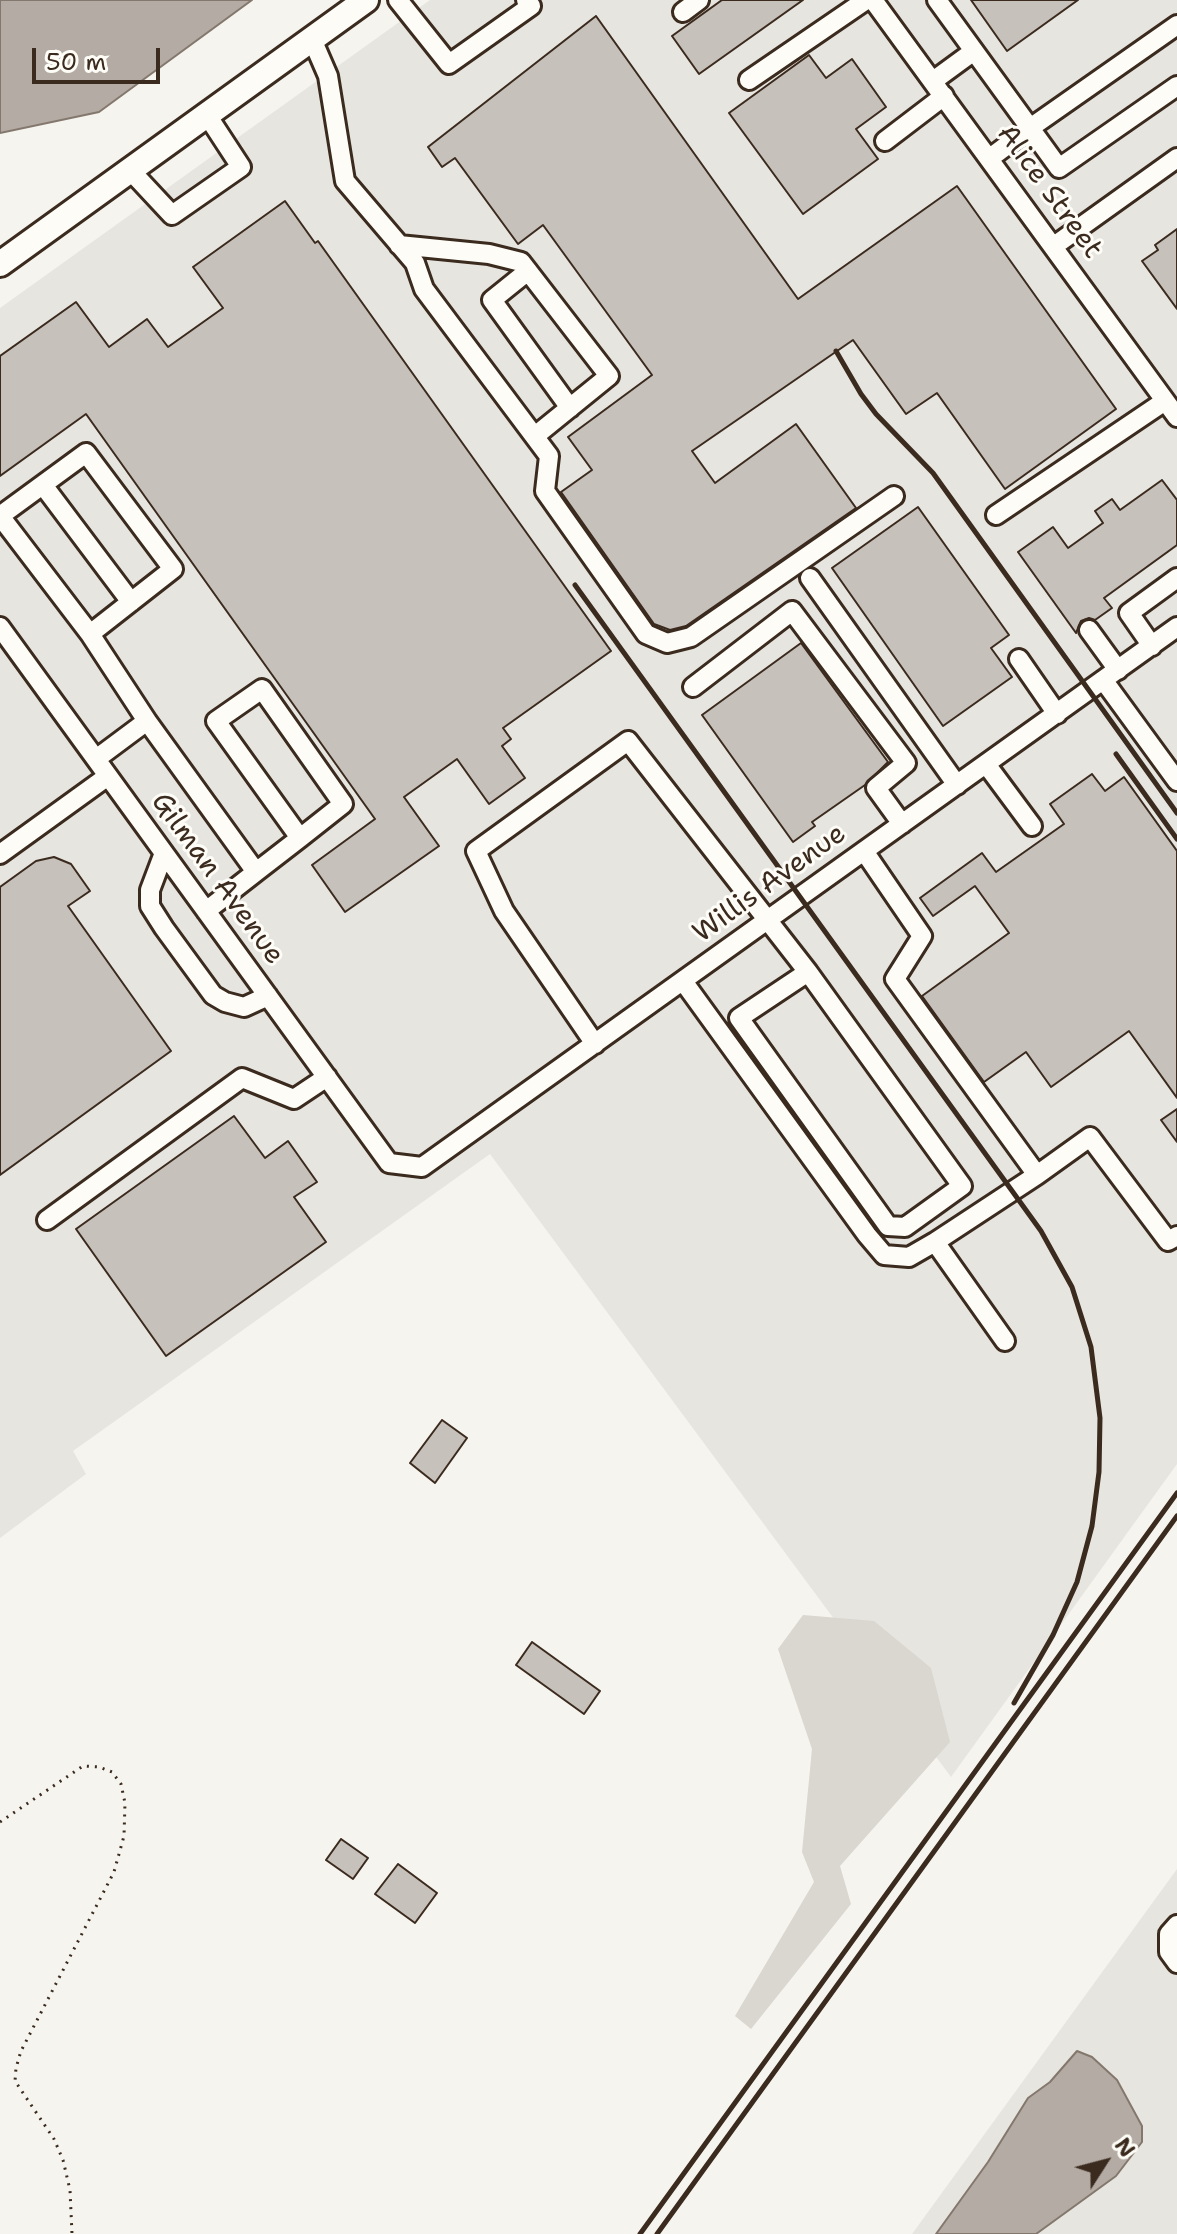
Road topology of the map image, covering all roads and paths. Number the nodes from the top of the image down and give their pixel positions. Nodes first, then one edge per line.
1 (366, 0) edge
2 (398, 0) edge
3 (526, 0) edge
4 (699, 0) edge
5 (866, 0) edge
6 (873, 0) edge
7 (937, 0) edge
8 (683, 12) dead end
9 (1177, 25) edge
10 (312, 39) junction
11 (974, 51) junction
12 (749, 80) dead end
13 (1177, 86) edge
14 (938, 88) junction
15 (207, 115) junction
16 (1030, 128) junction
17 (885, 141) dead end
18 (990, 158) junction
19 (1177, 158) edge
20 (130, 170) junction
21 (399, 245) junction
22 (1054, 246) junction
23 (0, 264) edge
24 (528, 271) junction
25 (1165, 401) junction
26 (570, 408) junction
27 (1177, 417) edge
28 (535, 436) junction
29 (43, 485) junction
30 (894, 496) dead end
31 (996, 515) dead end
32 (0, 516) edge
33 (810, 578) dead end
34 (1177, 578) edge
35 (131, 602) junction
36 (0, 627) edge
37 (1177, 627) edge
38 (1089, 630) dead end
39 (90, 634) junction
40 (1152, 646) junction
41 (1019, 659) dead end
42 (1111, 676) junction
43 (693, 687) dead end
44 (1057, 714) junction
45 (147, 721) junction
46 (96, 759) junction
47 (986, 764) junction
48 (108, 776) junction
49 (1177, 781) edge
50 (957, 785) junction
51 (902, 824) junction
52 (1032, 826) dead end
53 (300, 838) junction
54 (864, 851) junction
55 (164, 853) junction
56 (0, 854) edge
57 (256, 872) junction
58 (206, 911) junction
59 (766, 921) junction
60 (808, 972) junction
61 (683, 981) junction
62 (268, 996) junction
63 (595, 1044) junction
64 (327, 1077) junction
65 (389, 1163) joint
66 (1037, 1175) junction
67 (47, 1220) dead end
68 (1177, 1236) edge
69 (935, 1242) junction
70 (1005, 1341) dead end
71 (0, 1822) edge
72 (1177, 1925) edge
73 (1177, 1963) edge
74 (72, 2234) edge

1 - 10 main road
2 - 3 street
4 - 8 street
5 - 12 street
6 - 14 street, Alice Street
7 - 11 street
9 - 16 street
10 - 15 main road
10 - 21 street
11 - 14 street
11 - 16 street
13 - 16 street
14 - 17 street
14 - 18 street, Alice Street
15 - 20 main road
15 - 20 street
16 - 18 street
18 - 22 street, Alice Street
19 - 22 street
20 - 23 main road
21 - 24 street
21 - 28 street
22 - 25 street, Alice Street
24 - 26 street
24 - 26 street
25 - 27 street, Alice Street
25 - 31 street
26 - 28 street
28 - 30 street
29 - 32 street
29 - 35 street
29 - 35 street
32 - 39 street
33 - 50 street
34 - 40 street
35 - 39 street
36 - 46 street, Gilman Avenue
37 - 40 street, Willis Avenue
38 - 42 street
39 - 45 street
40 - 42 street, Willis Avenue
41 - 44 street
42 - 44 street, Willis Avenue
42 - 49 street
43 - 51 street
44 - 47 street, Willis Avenue
45 - 46 street
45 - 57 street
46 - 48 street, Gilman Avenue
47 - 50 street, Willis Avenue
47 - 52 street
48 - 55 street, Gilman Avenue
48 - 56 street
50 - 51 street, Willis Avenue
51 - 54 street, Willis Avenue
53 - 53 street
53 - 57 street
54 - 59 street, Willis Avenue
54 - 66 street
55 - 58 street, Gilman Avenue
55 - 62 street
57 - 58 street
58 - 62 street, Gilman Avenue
59 - 60 street
59 - 61 street, Willis Avenue
59 - 63 street
60 - 60 street
61 - 63 street, Willis Avenue
61 - 69 street
62 - 64 street, Gilman Avenue
63 - 65 street, Willis Avenue
64 - 65 street, Gilman Avenue
64 - 67 street
66 - 68 street
66 - 69 street
69 - 70 street
71 - 74 path
72 - 73 street

